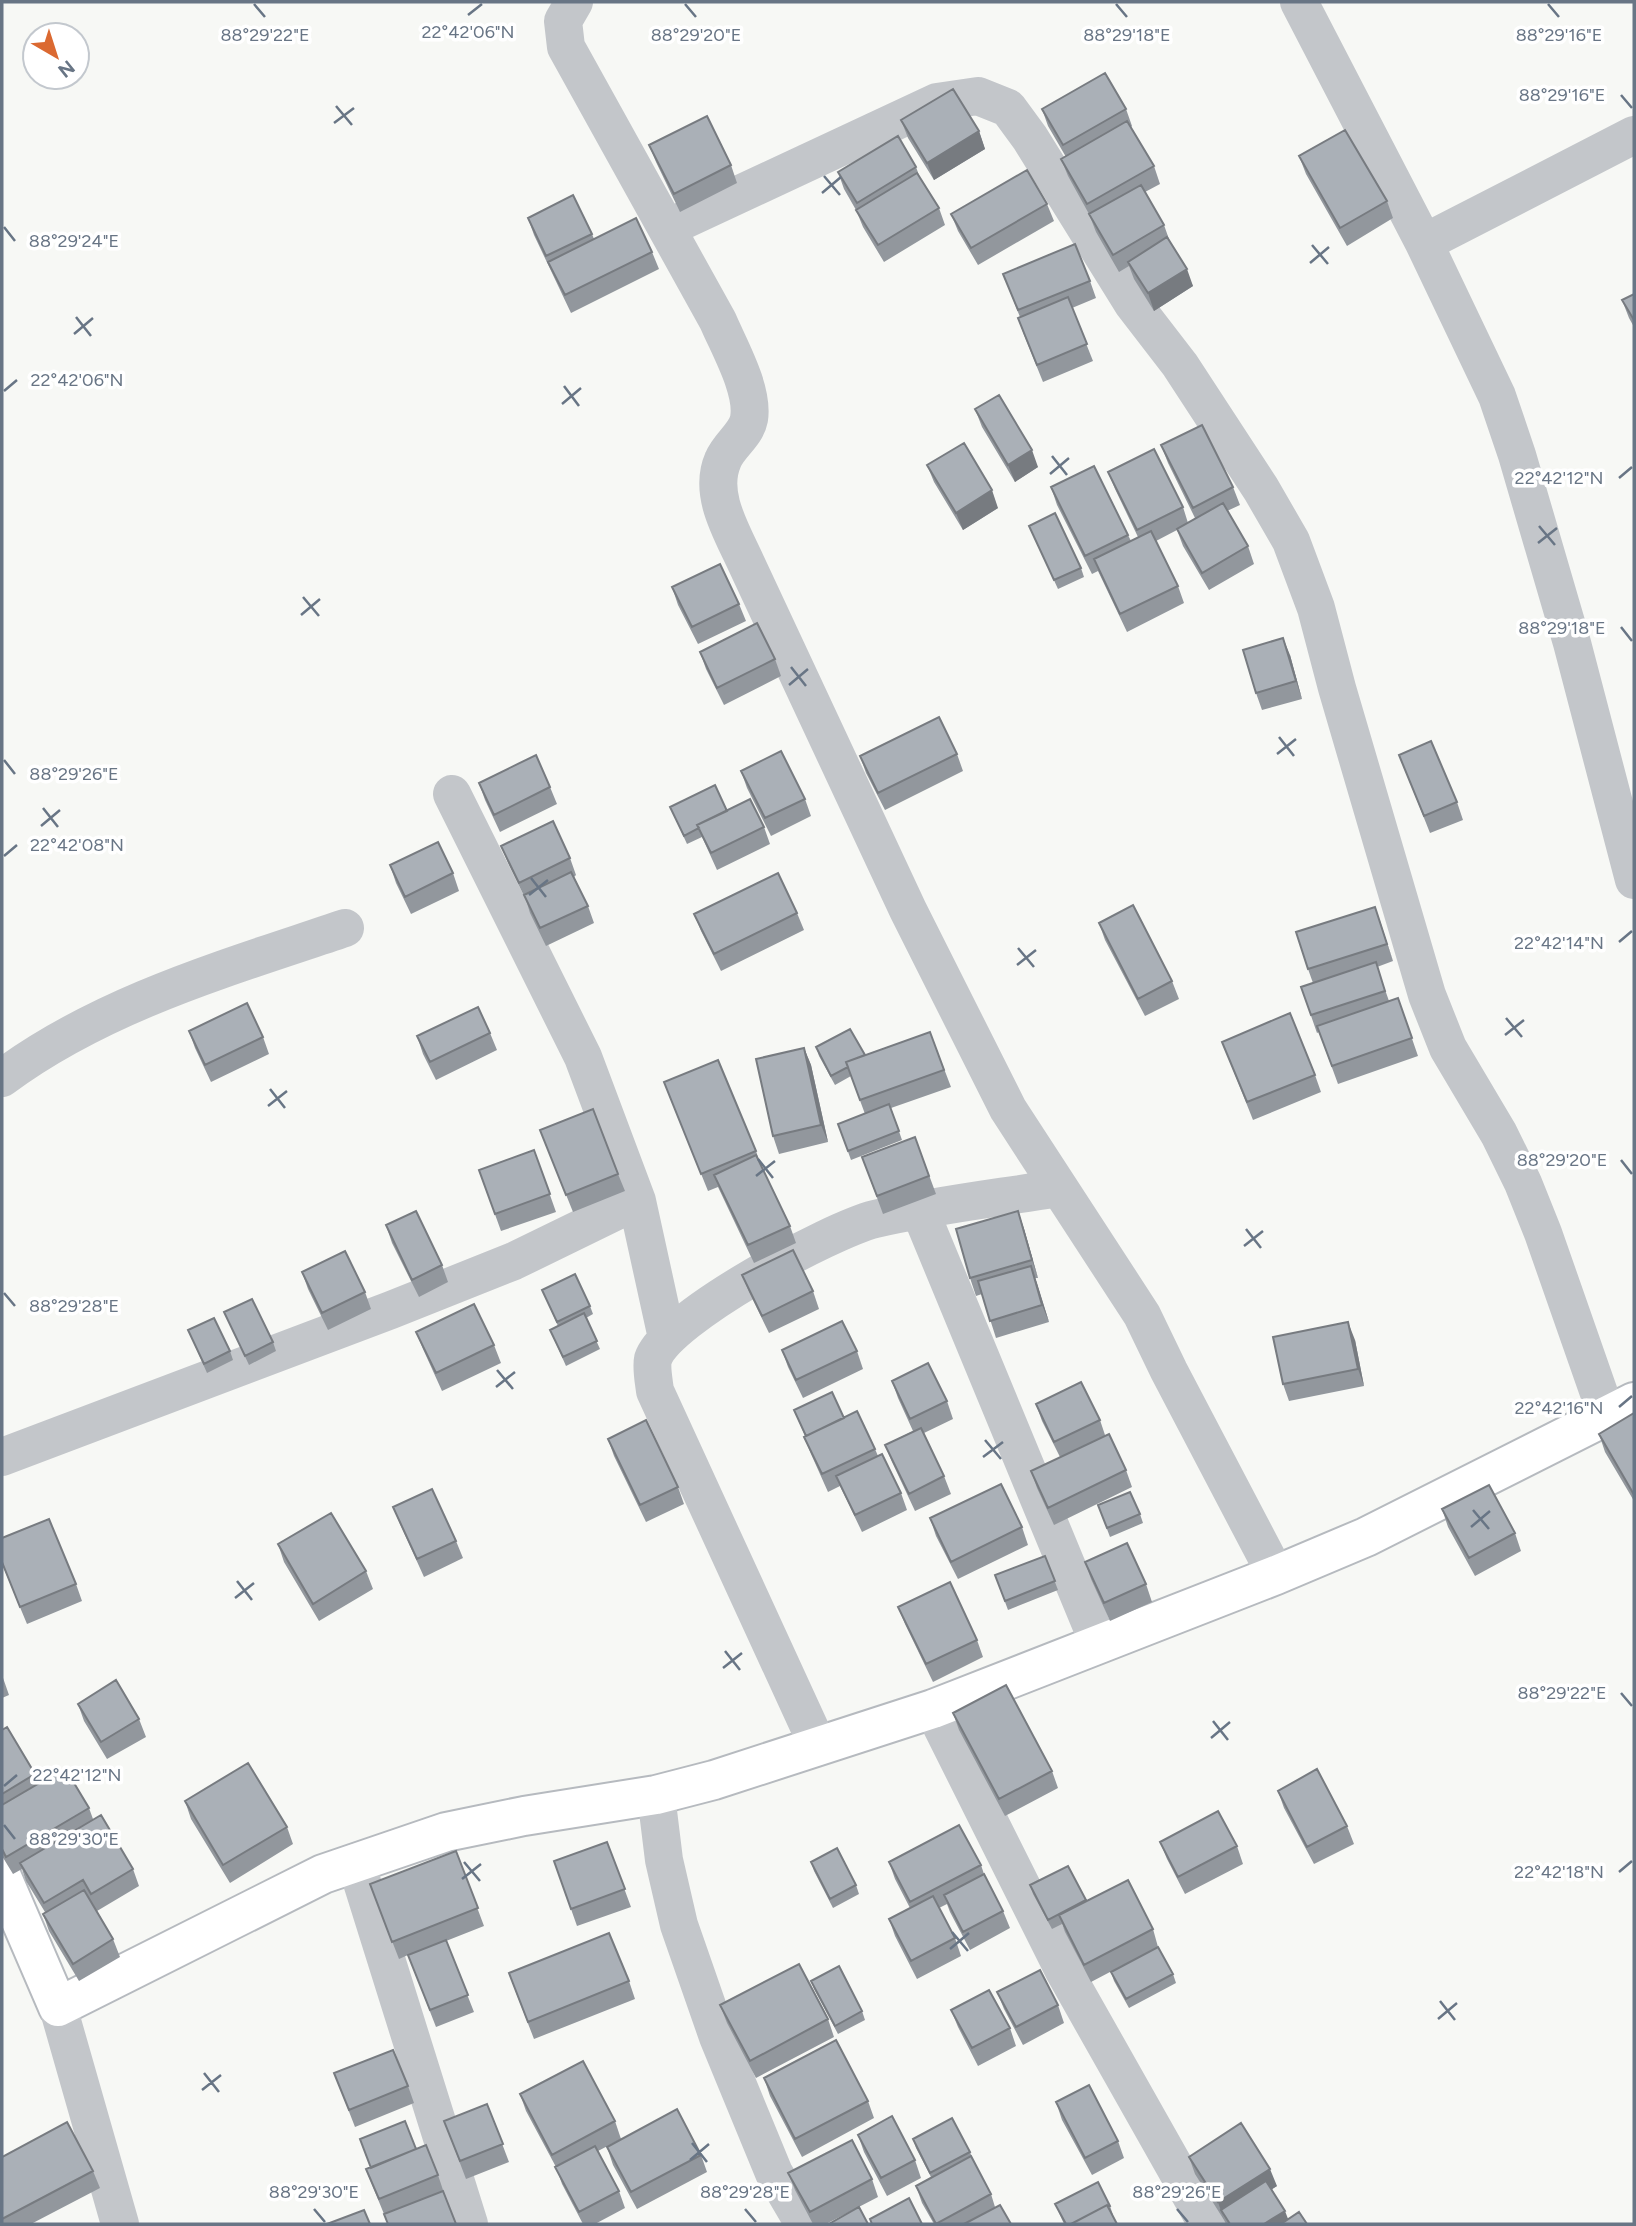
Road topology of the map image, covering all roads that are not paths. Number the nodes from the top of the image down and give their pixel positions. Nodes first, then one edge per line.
1 (574, 2) edge
2 (1299, 2) edge
3 (1634, 135) edge
4 (667, 228) junction
5 (1424, 243) junction
6 (452, 794) dead end
7 (1634, 880) edge
8 (345, 928) dead end
9 (2, 1078) edge
10 (1059, 1188) junction
11 (637, 1201) junction
12 (920, 1211) junction
13 (667, 1338) junction
14 (1620, 1409) edge
15 (2, 1457) edge
16 (1276, 1575) junction
17 (1099, 1644) junction
18 (933, 1709) junction
19 (818, 1746) junction
20 (656, 1795) junction
21 (356, 1863) junction
22 (2, 1877) edge
23 (58, 2007) junction
24 (120, 2224) edge
25 (470, 2224) edge
26 (804, 2224) edge
27 (1207, 2224) edge

1 - 4 street
2 - 5 street
3 - 5 street
4 - 10 street
4 - 14 street
5 - 7 street
6 - 11 street
8 - 9 street
10 - 12 street
10 - 16 street
11 - 13 street
11 - 15 street
12 - 13 street
12 - 17 street
13 - 19 street
14 - 16 street
16 - 17 street
17 - 18 street
18 - 19 street
18 - 27 street
19 - 20 street
20 - 21 street
20 - 26 street
21 - 23 street
21 - 25 street
22 - 23 street
23 - 24 street

